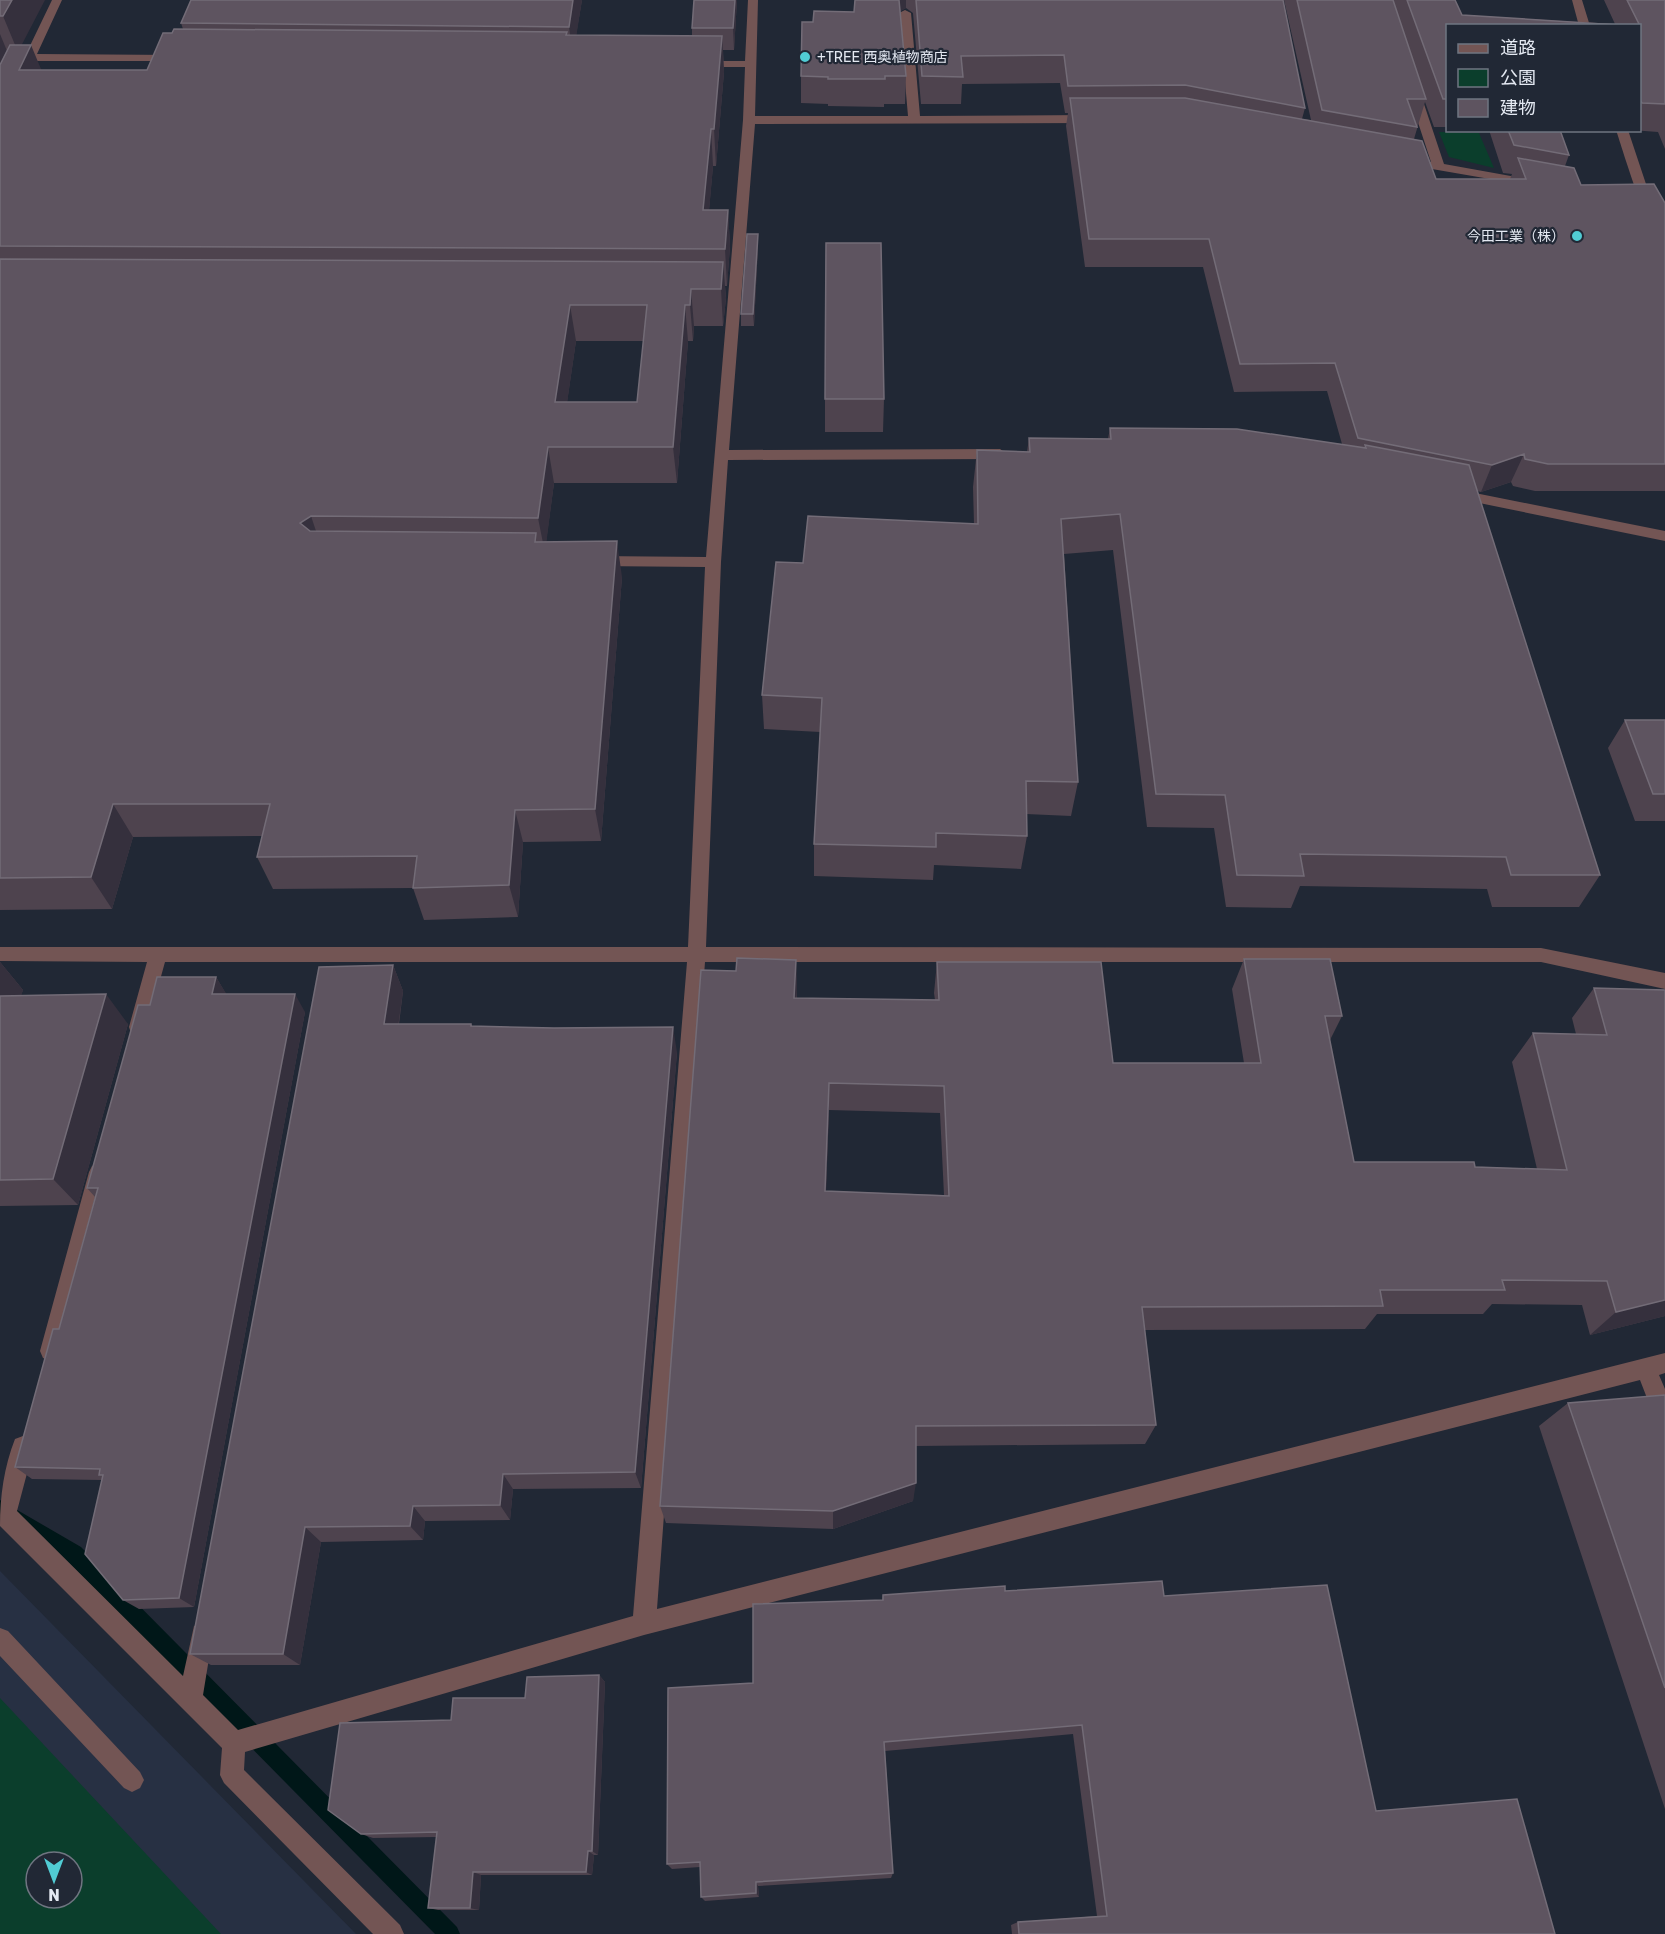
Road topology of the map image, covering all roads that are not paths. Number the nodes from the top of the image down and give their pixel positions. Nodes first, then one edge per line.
1 (57, 0) edge
2 (753, 0) edge
3 (1577, 0) edge
4 (905, 13) dead end
5 (1585, 24) edge
6 (0, 57) edge
7 (30, 57) junction
8 (184, 58) edge
9 (692, 64) edge
10 (751, 64) junction
11 (20, 76) edge
12 (1410, 78) edge
13 (1110, 119) edge
14 (749, 120) junction
15 (914, 120) junction
16 (1623, 132) edge
17 (1395, 159) edge
18 (1439, 167) junction
19 (1543, 186) edge
20 (1641, 204) junction
21 (1665, 208) edge
22 (1665, 239) edge
23 (1021, 454) edge
24 (723, 455) junction
25 (1444, 492) edge
26 (1665, 536) edge
27 (583, 561) edge
28 (713, 562) junction
29 (0, 954) edge
30 (158, 955) junction
31 (327, 955) junction
32 (697, 955) junction
33 (323, 978) edge
34 (1665, 981) edge
35 (133, 1046) edge
36 (105, 1149) edge
37 (1656, 1365) edge
38 (45, 1366) edge
39 (1665, 1417) edge
40 (30, 1423) edge
41 (2, 1512) edge
42 (205, 1618) edge
43 (644, 1624) junction
44 (0, 1639) edge
45 (190, 1700) junction
46 (234, 1743) junction
47 (132, 1780) dead end
48 (391, 1934) edge

1 - 7 street
2 - 10 street
3 - 5 street
4 - 15 street
6 - 7 street
7 - 8 street
7 - 11 street
9 - 10 street
10 - 14 street
12 - 18 street
13 - 15 street
14 - 15 street
14 - 24 street
16 - 20 street
17 - 18 street
18 - 19 street
20 - 21 street
20 - 22 street
23 - 24 street
24 - 28 street
25 - 26 street
27 - 28 street
28 - 32 street
29 - 30 street
30 - 31 street
30 - 35 street
31 - 32 street
31 - 33 street
32 - 34 street
32 - 43 street
36 - 38 street
37 - 39 street
37 - 43 street
40 - 41 street
41 - 45 street
42 - 45 street
43 - 46 street
44 - 47 street
45 - 46 street
46 - 48 street

